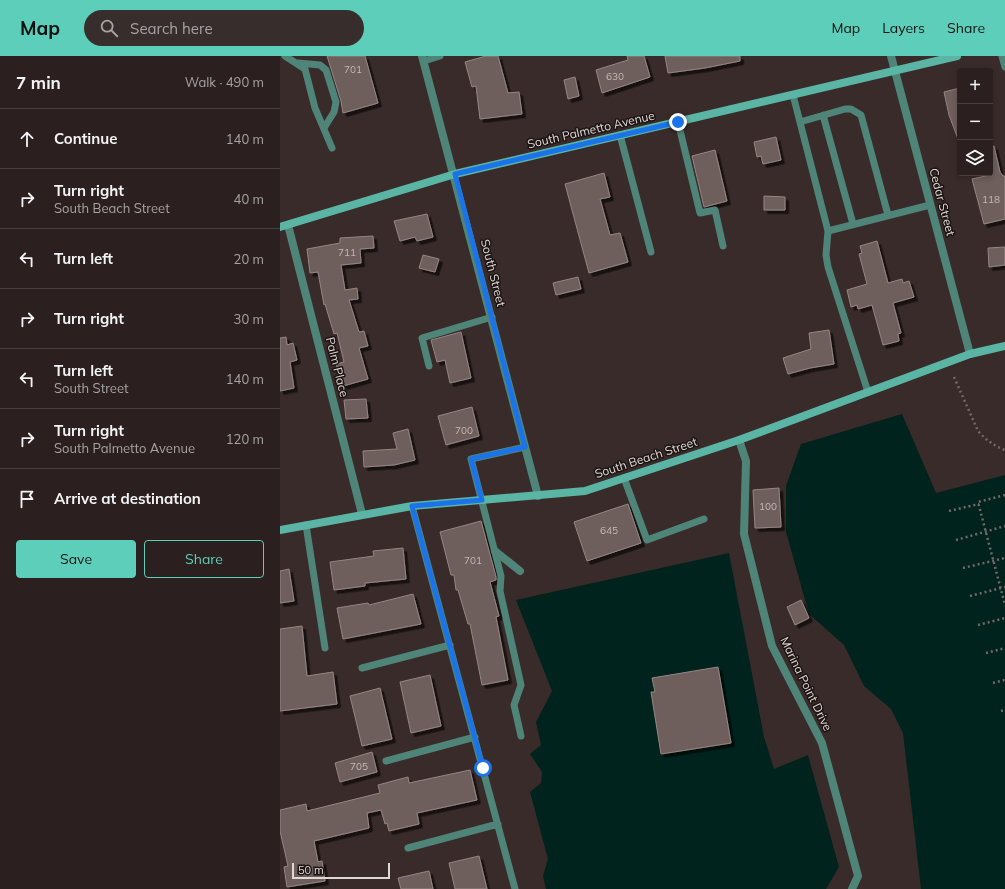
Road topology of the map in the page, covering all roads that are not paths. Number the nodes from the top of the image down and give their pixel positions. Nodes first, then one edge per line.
1 (285, 56) edge
2 (440, 56) edge
3 (891, 56) edge
4 (957, 56) edge
5 (1002, 56) edge
6 (423, 58) edge
7 (295, 62) junction
8 (1005, 67) edge
9 (895, 70) junction
10 (793, 95) junction
11 (823, 115) junction
12 (678, 122) junction
13 (800, 122) junction
14 (324, 128) junction
15 (620, 135) junction
16 (332, 148) dead end
17 (455, 174) junction
18 (930, 206) junction
19 (888, 215) junction
20 (854, 224) junction
21 (284, 226) edge
22 (828, 231) junction
23 (723, 246) dead end
24 (651, 252) dead end
25 (492, 317) junction
26 (1005, 346) edge
27 (970, 354) junction
28 (429, 366) dead end
29 (868, 392) junction
30 (739, 440) junction
31 (525, 447) junction
32 (624, 478) junction
33 (538, 496) junction
34 (482, 500) junction
35 (412, 506) junction
36 (362, 514) junction
37 (704, 519) dead end
38 (306, 525) junction
39 (280, 530) edge
40 (495, 551) junction
41 (520, 571) dead end
42 (450, 645) junction
43 (325, 648) dead end
44 (362, 668) dead end
45 (521, 736) dead end
46 (475, 738) junction
47 (386, 761) dead end
48 (498, 824) junction
49 (408, 848) dead end
50 (515, 889) edge
51 (852, 889) edge

1 - 7 lane
2 - 6 lane
3 - 9 street, Cedar Street
4 - 9 street, South Palmetto Avenue
5 - 8 lane
6 - 17 street, South Street
7 - 14 lane
7 - 14 lane
9 - 10 street, South Palmetto Avenue
9 - 18 street, Cedar Street
10 - 12 street, South Palmetto Avenue
10 - 13 lane
11 - 13 lane
11 - 19 lane
11 - 20 lane
12 - 15 street, South Palmetto Avenue
12 - 23 lane
13 - 22 lane
14 - 16 lane
15 - 17 street, South Palmetto Avenue
15 - 24 lane
17 - 21 street, South Palmetto Avenue
17 - 25 street, South Street
18 - 19 lane
18 - 27 street, Cedar Street
19 - 20 lane
20 - 22 lane
21 - 36 street, Palm Place
22 - 29 lane
25 - 28 lane
25 - 31 street, South Street
26 - 27 street, South Beach Street
27 - 29 street, South Beach Street
29 - 30 street, South Beach Street
30 - 32 street, South Beach Street
30 - 51 street, Marina Point Drive
31 - 33 street, South Street
31 - 34 lane
32 - 33 street, South Beach Street
32 - 37 lane
33 - 34 street, South Beach Street
34 - 35 street, South Beach Street
34 - 40 lane
35 - 36 street, South Beach Street
35 - 42 lane
36 - 38 street, South Beach Street
38 - 39 street, South Beach Street
38 - 43 lane
40 - 41 street
40 - 45 lane
42 - 44 lane
42 - 46 lane
46 - 47 lane
46 - 48 lane
48 - 49 lane
48 - 50 lane

